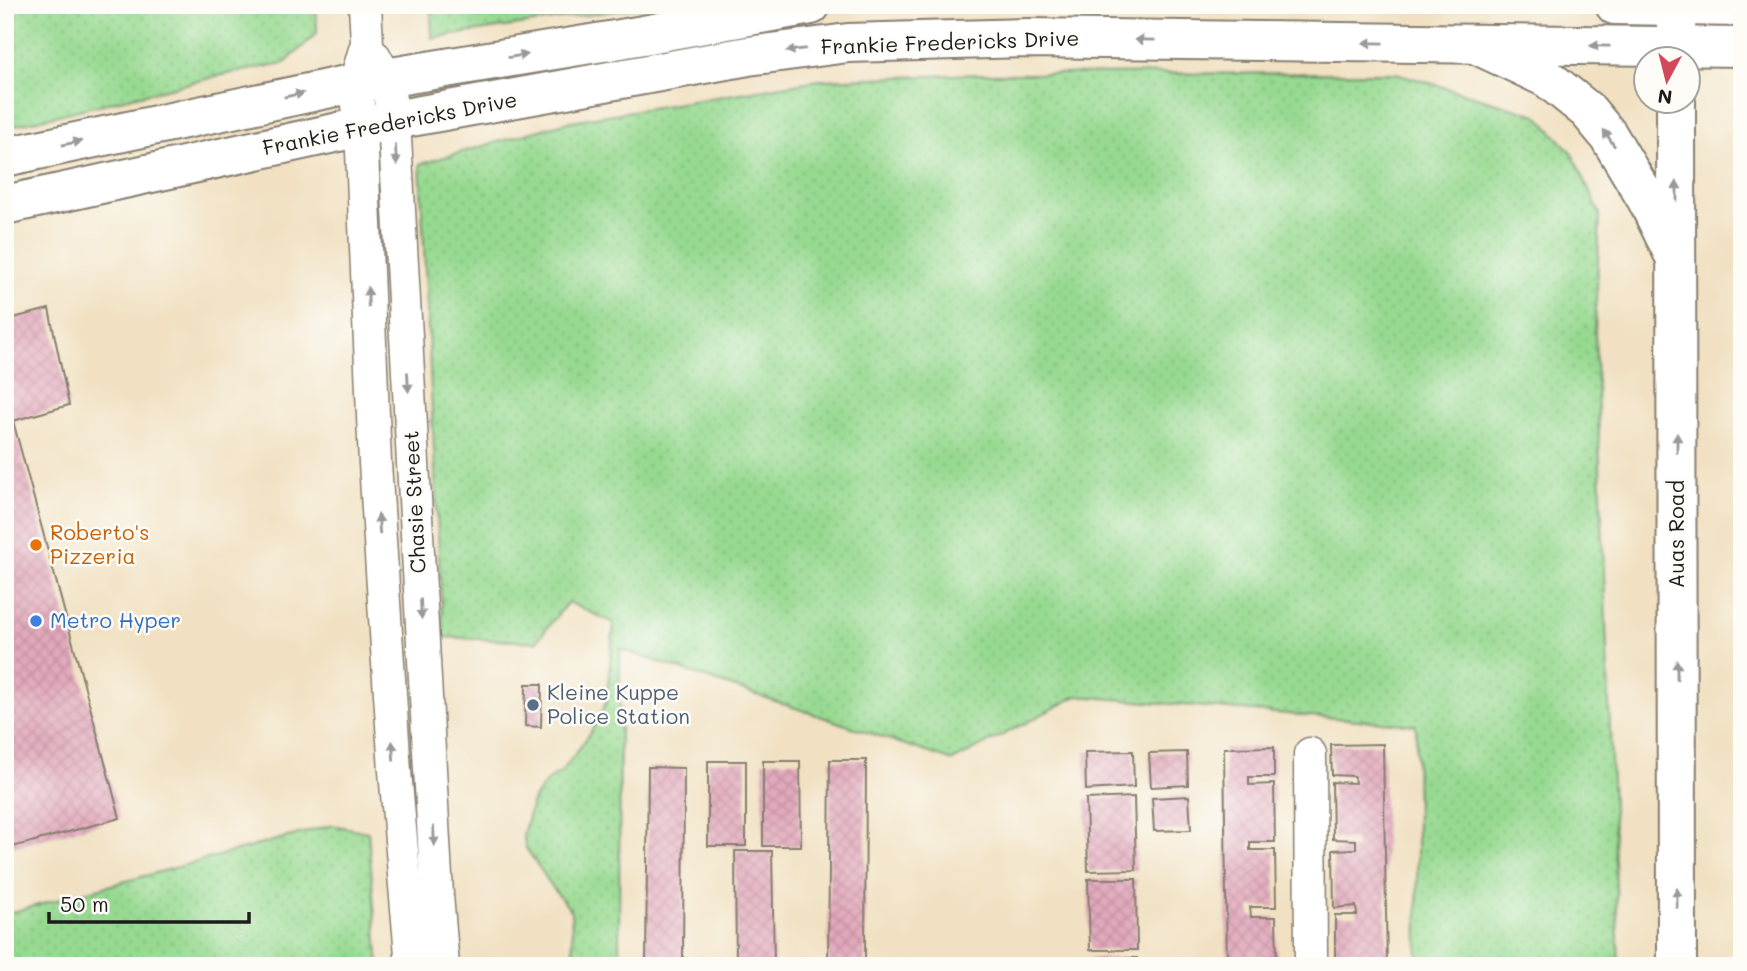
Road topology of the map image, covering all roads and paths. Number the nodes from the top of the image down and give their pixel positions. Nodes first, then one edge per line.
1 (365, 5) edge
2 (811, 5) edge
3 (1615, 5) edge
4 (1676, 6) edge
5 (1742, 7) edge
6 (1475, 44) junction
7 (1676, 46) edge
8 (1742, 47) edge
9 (1632, 51) edge
10 (1702, 51) edge
11 (371, 80) junction
12 (1676, 116) edge
13 (377, 124) junction
14 (5, 157) edge
15 (5, 205) edge
16 (1678, 261) junction
17 (1310, 754) dead end
18 (412, 966) edge
19 (443, 966) edge
20 (1311, 966) edge
21 (1677, 966) edge

1 - 11 street, Chasie Street
11 -> 2 main road, Frankie Fredericks Drive
3 - 4 main road
4 - 5 main road
4 - 7 main road
9 -> 6 main road, Frankie Fredericks Drive
6 -> 13 main road, Frankie Fredericks Drive
16 -> 6 main road
8 - 10 main road, Frankie Fredericks Drive
11 - 13 street, Chasie Street
14 -> 11 main road, Frankie Fredericks Drive
16 -> 12 main road, Auas Road
13 - 15 main road, Frankie Fredericks Drive
18 -> 13 street, Chasie Street
13 -> 19 street, Chasie Street
21 -> 16 main road, Auas Road
17 - 20 street

